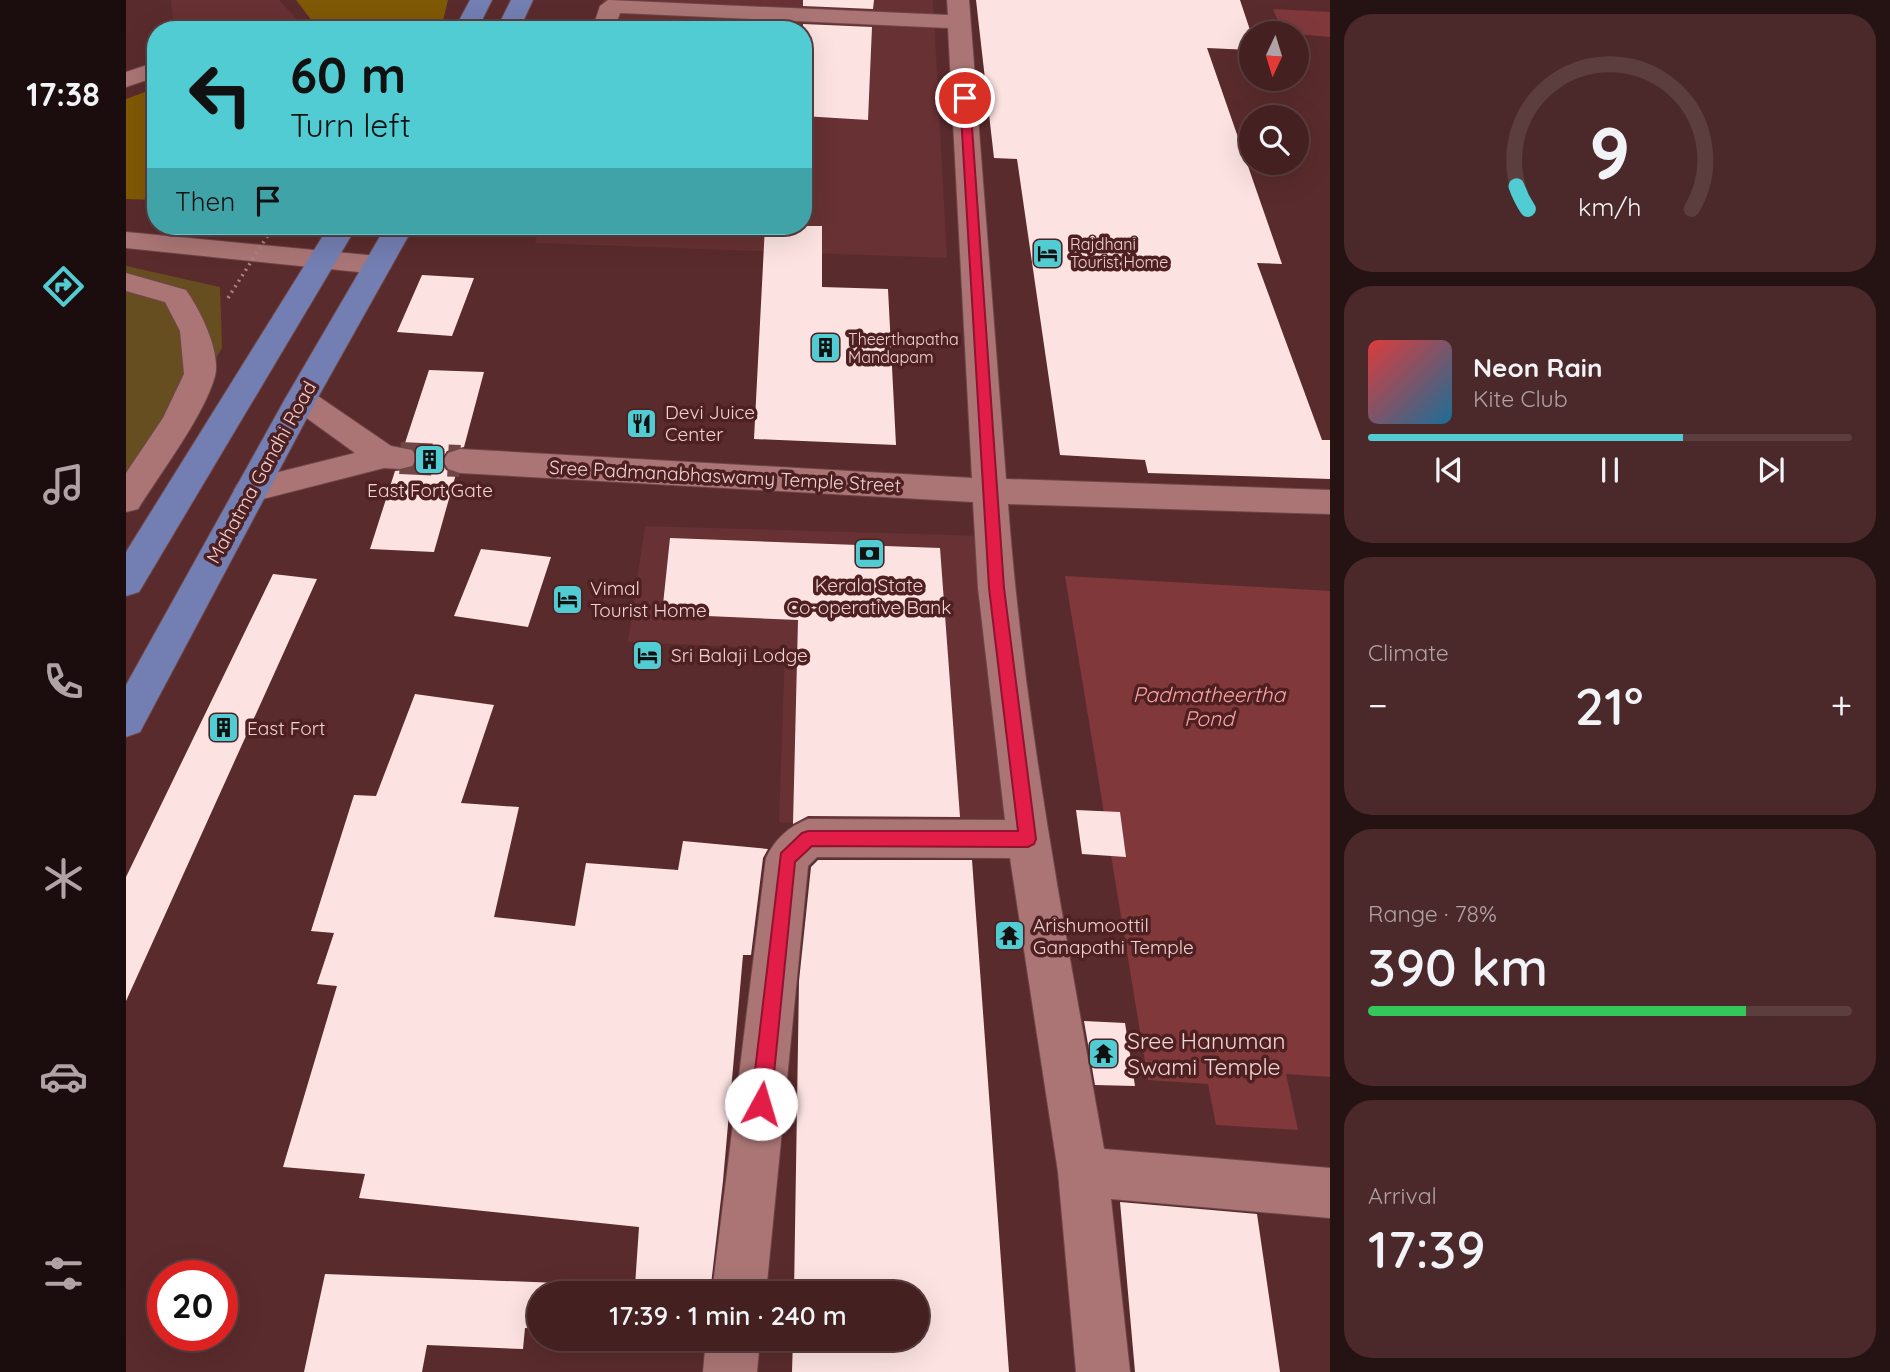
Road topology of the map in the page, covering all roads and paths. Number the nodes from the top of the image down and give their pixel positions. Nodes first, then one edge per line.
1 (481, 0) edge
2 (522, 0) edge
3 (959, 11) edge
4 (470, 21) edge
5 (512, 21) edge
6 (606, 21) edge
7 (147, 72) edge
8 (126, 80) edge
9 (268, 235) edge
10 (337, 235) edge
11 (395, 235) edge
12 (126, 240) edge
13 (322, 259) junction
14 (378, 265) junction
15 (126, 282) edge
16 (228, 298) dead end
17 (301, 399) junction
18 (460, 461) tunnel mouth
19 (251, 490) junction
20 (990, 491) junction
21 (126, 500) edge
22 (1330, 502) edge
23 (126, 582) edge
24 (126, 721) edge
25 (1028, 839) junction
26 (1083, 1172) junction
27 (1330, 1193) edge
28 (740, 1281) edge
29 (732, 1351) edge
30 (730, 1372) edge
31 (1102, 1372) edge

1 - 4 main road
2 - 5 main road
3 - 6 street
3 - 20 street
7 - 8 street
9 - 16 path, bridge
10 - 13 main road
11 - 14 main road, Mahatma Gandhi Road
12 - 13 street
13 - 14 street
13 - 23 main road
14 - 17 main road, Mahatma Gandhi Road
15 - 21 street
17 - 19 main road, Mahatma Gandhi Road
17 - 19 street
18 - 20 street, Sree Padmanabhaswamy Temple Street
19 - 24 main road, Mahatma Gandhi Road
20 - 22 street, Sree Padmanabhaswamy Temple Street
20 - 25 street
25 - 26 street
25 - 28 street
26 - 27 street
26 - 31 street
29 - 30 street

